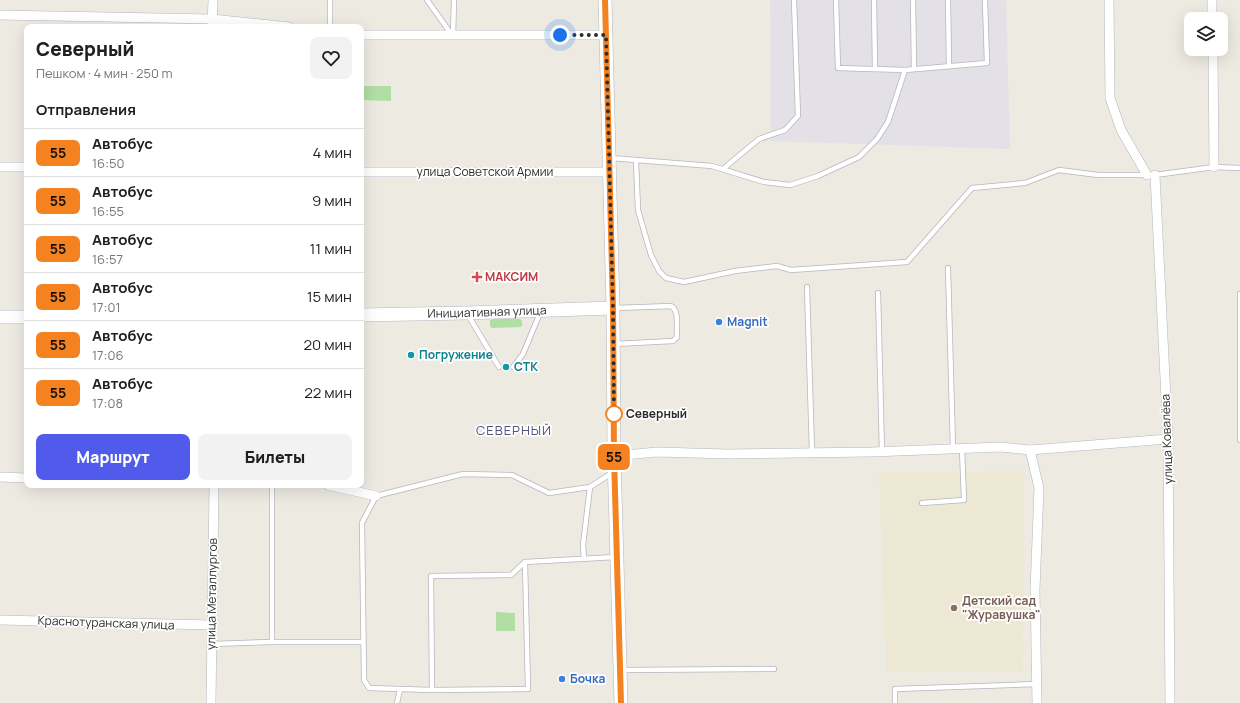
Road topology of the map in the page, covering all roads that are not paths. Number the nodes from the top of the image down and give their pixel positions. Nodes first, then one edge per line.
1 (212, 0) edge
2 (330, 0) edge
3 (427, 0) edge
4 (454, 0) edge
5 (605, 0) edge
6 (794, 0) edge
7 (836, 0) edge
8 (874, 0) edge
9 (912, 0) edge
10 (948, 0) edge
11 (985, 0) edge
12 (1110, 0) edge
13 (1212, 0) edge
14 (1212, 12) edge
15 (0, 15) edge
16 (212, 23) edge
17 (232, 24) edge
18 (330, 24) edge
19 (364, 35) edge
20 (606, 35) junction
21 (453, 36) junction
22 (1213, 56) edge
23 (949, 66) junction
24 (875, 69) junction
25 (914, 69) junction
26 (905, 70) junction
27 (609, 158) junction
28 (636, 161) junction
29 (0, 167) edge
30 (24, 167) edge
31 (1214, 167) junction
32 (1240, 168) edge
33 (723, 169) junction
34 (364, 172) edge
35 (609, 172) junction
36 (1151, 175) junction
37 (948, 268) dead end
38 (807, 287) dead end
39 (878, 293) dead end
40 (1240, 294) edge
41 (613, 308) junction
42 (540, 311) junction
43 (466, 313) junction
44 (364, 315) edge
45 (0, 317) edge
46 (24, 317) edge
47 (613, 345) junction
48 (513, 366) dead end
49 (499, 367) dead end
50 (1168, 439) junction
51 (1240, 440) edge
52 (953, 449) junction
53 (962, 449) junction
54 (1030, 450) junction
55 (882, 451) junction
56 (812, 452) junction
57 (614, 456) junction
58 (615, 471) junction
59 (0, 478) edge
60 (24, 478) edge
61 (590, 487) junction
62 (214, 488) edge
63 (272, 488) edge
64 (341, 488) edge
65 (376, 496) junction
66 (922, 503) dead end
67 (618, 557) junction
68 (584, 559) junction
69 (525, 562) junction
70 (0, 620) edge
71 (212, 626) junction
72 (272, 642) junction
73 (363, 642) junction
74 (212, 644) junction
75 (774, 668) dead end
76 (620, 670) junction
77 (1037, 684) junction
78 (400, 690) junction
79 (432, 690) junction
80 (211, 703) edge
81 (397, 703) edge
82 (621, 703) edge
83 (895, 703) edge
84 (1037, 703) edge
85 (1170, 703) edge

1 - 16 street
2 - 18 lane
3 - 21 lane
4 - 21 lane
5 - 20 main road
6 - 33 lane
7 - 24 lane
8 - 24 lane
9 - 25 lane
10 - 23 lane
11 - 23 lane
12 - 36 street
13 - 14 street
15 - 16 street
16 - 17 street
19 - 21 street
20 - 21 street
20 - 27 main road
22 - 31 street
23 - 25 lane
24 - 26 lane
25 - 26 lane
26 - 33 lane
27 - 28 lane
27 - 35 main road
28 - 33 lane
28 - 36 lane
29 - 30 street
31 - 32 lane
31 - 36 lane
34 - 35 street, улица Советской Армии
35 - 41 main road
36 - 50 street, улица Ковалёва
37 - 52 lane
38 - 56 lane
39 - 55 lane
40 - 51 lane
41 - 42 main road, Инициативная улица
41 - 47 main road
41 - 47 lane
42 - 43 main road, Инициативная улица
42 - 48 lane
43 - 44 main road, Инициативная улица
43 - 49 lane
45 - 46 main road
47 - 57 main road
50 - 54 street
50 - 85 street, улица Ковалёва
52 - 53 street
52 - 55 street
53 - 54 street
53 - 66 lane
54 - 77 street
55 - 56 street
56 - 57 street
57 - 58 main road
58 - 61 lane
58 - 67 main road
59 - 60 street
61 - 65 lane
61 - 68 lane
62 - 71 street, улица Металлургов
63 - 72 lane
64 - 65 street
65 - 73 lane
67 - 68 lane
67 - 76 main road
68 - 69 lane
69 - 79 lane
69 - 79 lane
70 - 71 street, Краснотуранская улица
71 - 74 street, улица Металлургов
72 - 73 lane
72 - 74 lane
73 - 78 lane
74 - 80 street, улица Металлургов
75 - 76 lane
76 - 82 main road
77 - 83 lane
77 - 84 street
78 - 79 lane
78 - 81 lane

